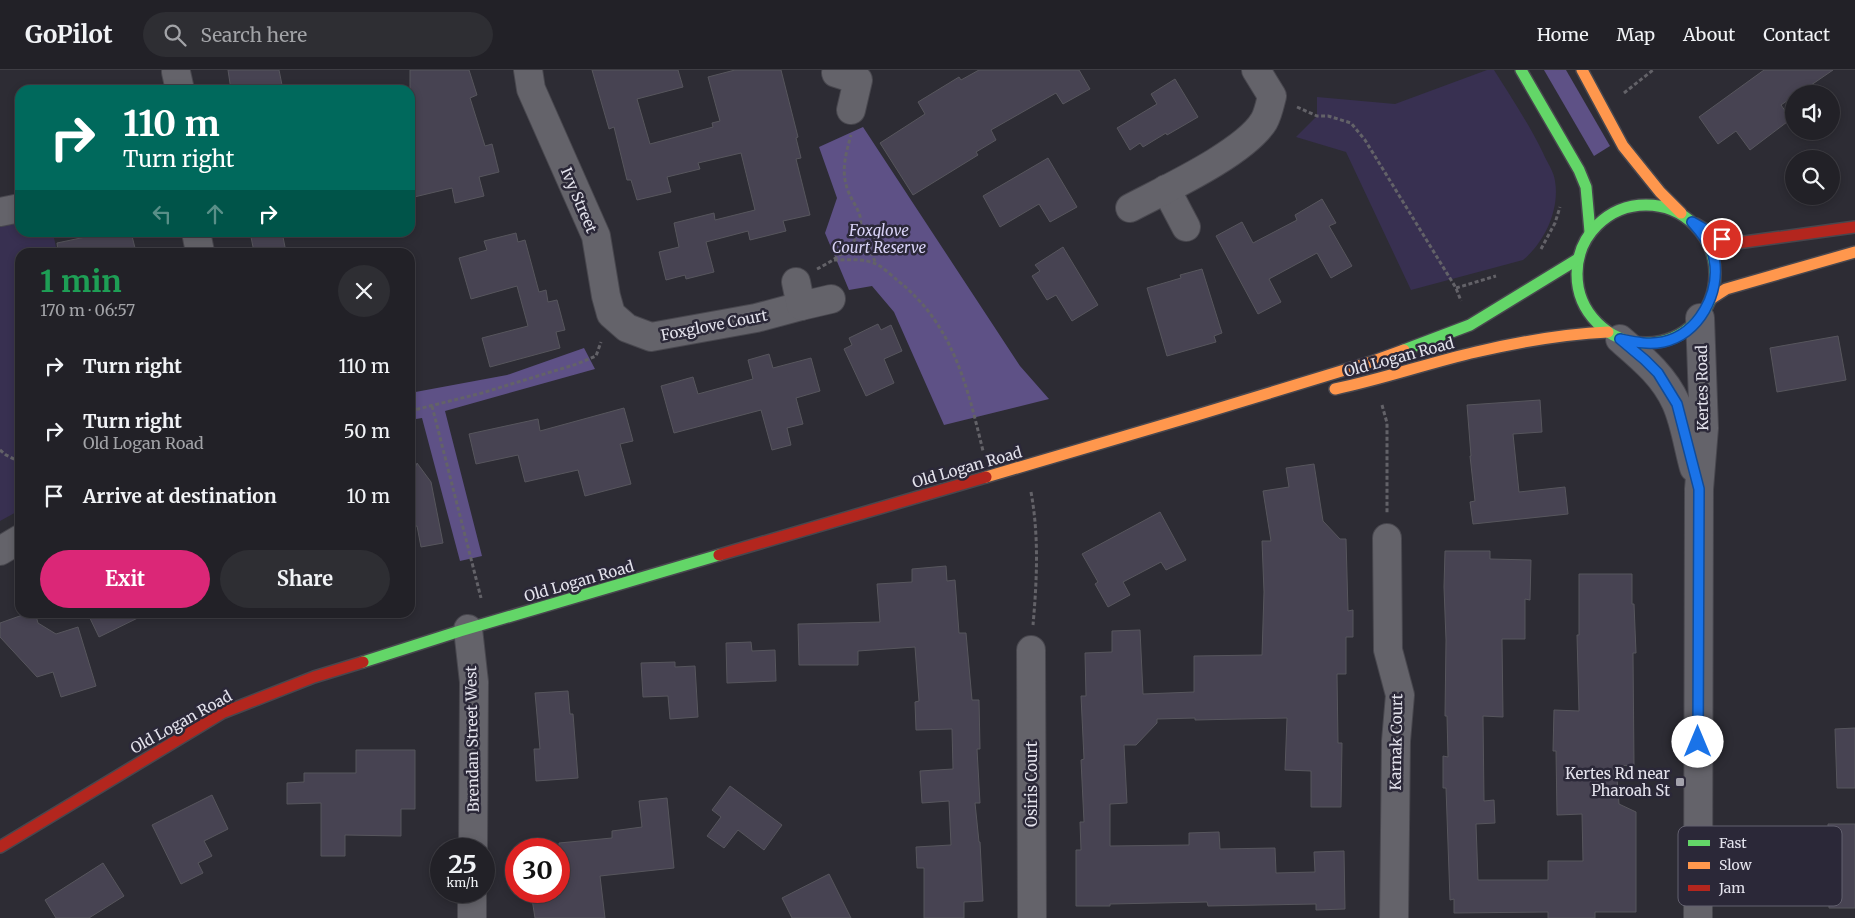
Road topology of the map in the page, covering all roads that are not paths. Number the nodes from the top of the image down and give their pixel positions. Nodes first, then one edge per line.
1 (528, 70) edge
2 (1256, 70) edge
3 (1521, 70) edge
4 (1582, 70) edge
5 (857, 74) edge
6 (851, 122) road end
7 (1166, 189) junction
8 (1130, 208) dead end
9 (15, 209) edge
10 (0, 212) edge
11 (1681, 213) junction
12 (1692, 222) junction
13 (1855, 226) edge
14 (1186, 227) dead end
15 (1590, 232) junction
16 (1855, 252) edge
17 (1578, 259) junction
18 (831, 299) dead end
19 (1706, 308) junction
20 (619, 321) joint
21 (1614, 336) junction
22 (1328, 390) dead end
23 (1300, 396) dead end
24 (1197, 415) junction
25 (1699, 489) junction
26 (1388, 538) road end
27 (15, 542) edge
28 (0, 551) edge
29 (477, 626) junction
30 (1031, 650) road end
31 (1698, 826) edge
32 (473, 838) edge
33 (0, 847) edge
34 (472, 903) edge
35 (472, 918) edge
36 (1032, 918) edge
37 (1394, 918) edge

1 - 20 street, Ivy Street
2 - 7 street
3 - 15 main road
4 - 11 main road
5 - 6 street
7 - 8 street
7 - 14 street
9 - 10 street
11 - 12 main road
11 - 15 main road
12 - 13 main road
12 - 19 main road
15 - 17 main road
16 - 19 main road
17 - 21 main road
17 - 24 main road, Old Logan Road
18 - 20 street, Foxglove Court
19 - 21 main road
19 - 25 street, Kertes Road
21 - 22 main road, Old Logan Road
21 - 25 street, Kertes Road
23 - 24 main road, Old Logan Road
24 - 29 main road, Old Logan Road
25 - 31 street, Kertes Road
26 - 37 street, Karnak Court
27 - 28 street
29 - 32 street, Brendan Street West
29 - 33 main road, Old Logan Road
30 - 36 street, Osiris Court
34 - 35 street

